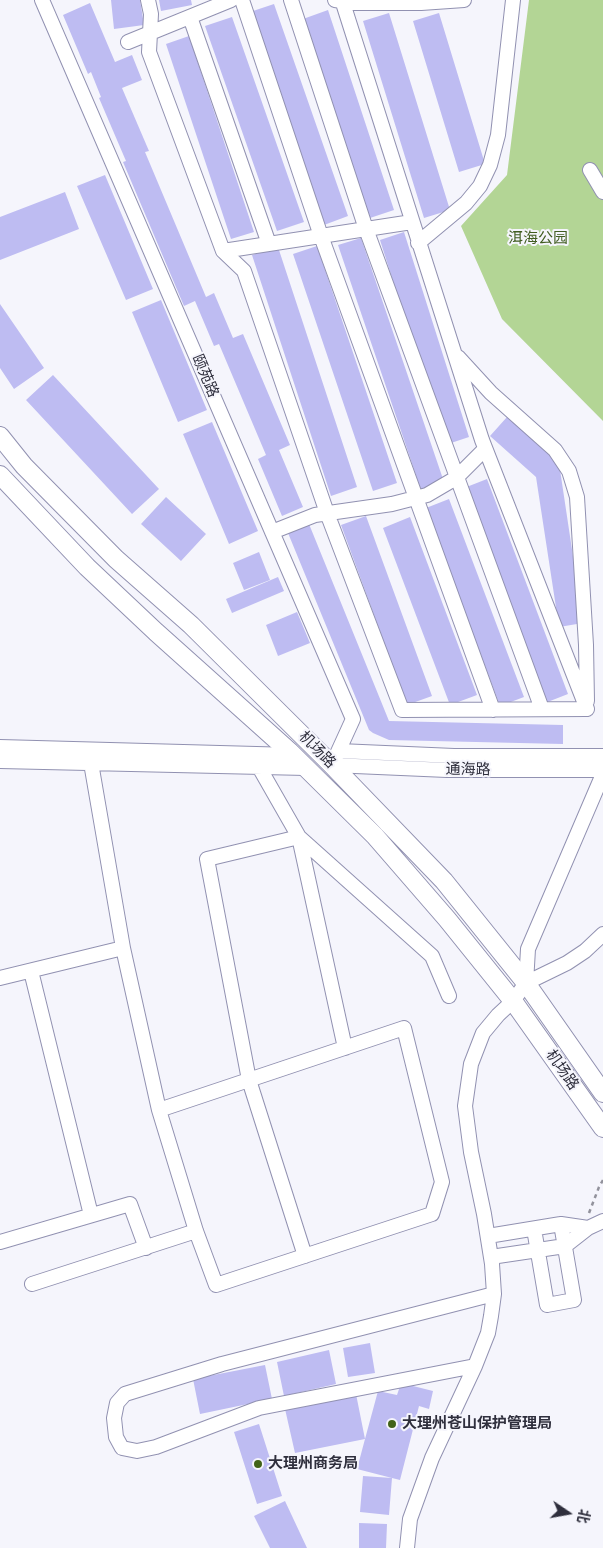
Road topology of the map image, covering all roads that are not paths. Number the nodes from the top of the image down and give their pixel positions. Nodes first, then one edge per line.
1 (42, 0) edge
2 (148, 0) edge
3 (231, 0) edge
4 (242, 0) edge
5 (291, 0) edge
6 (464, 0) edge
7 (513, 0) edge
8 (339, 1) edge
9 (197, 10) edge
10 (150, 34) junction
11 (128, 42) dead end
12 (590, 170) dead end
13 (603, 192) edge
14 (412, 222) junction
15 (366, 228) junction
16 (321, 236) junction
17 (418, 242) junction
18 (269, 244) junction
19 (223, 250) junction
20 (455, 354) junction
21 (0, 436) edge
22 (486, 449) junction
23 (0, 475) edge
24 (457, 477) junction
25 (415, 499) junction
26 (327, 513) junction
27 (272, 532) junction
28 (542, 709) junction
29 (587, 709) junction
30 (494, 710) junction
31 (0, 747) edge
32 (293, 755) junction
33 (603, 756) edge
34 (336, 758) junction
35 (0, 761) edge
36 (91, 763) junction
37 (259, 767) junction
38 (306, 768) junction
39 (603, 770) edge
40 (603, 774) edge
41 (299, 837) junction
42 (603, 934) edge
43 (123, 948) junction
44 (31, 971) junction
45 (0, 978) edge
46 (526, 983) junction
47 (449, 996) dead end
48 (513, 1001) junction
49 (345, 1048) junction
50 (249, 1080) junction
51 (603, 1093) edge
52 (159, 1110) junction
53 (603, 1128) edge
54 (90, 1215) junction
55 (603, 1221) edge
56 (561, 1224) junction
57 (534, 1228) junction
58 (588, 1228) junction
59 (196, 1231) junction
60 (488, 1236) junction
61 (0, 1242) edge
62 (565, 1246) junction
63 (146, 1248) junction
64 (538, 1250) junction
65 (305, 1256) junction
66 (491, 1257) junction
67 (32, 1284) dead end
68 (494, 1294) junction
69 (475, 1366) junction
70 (407, 1548) edge

1 - 27 street, 颐苑路
2 - 10 street
3 - 9 street
4 - 16 street
5 - 15 street
6 - 8 street
7 - 17 street
8 - 14 street
9 - 10 street
9 - 18 street
10 - 11 street
10 - 19 street
12 - 13 street
14 - 15 street
14 - 17 street
15 - 16 street
15 - 24 street
16 - 18 street
16 - 25 street
17 - 20 street
18 - 19 street
19 - 26 street
20 - 22 street
20 - 29 street
21 - 34 main road, 机场路
22 - 24 street
22 - 29 street
23 - 32 main road, 机场路
24 - 25 street
24 - 28 street
25 - 26 street
25 - 30 street
26 - 27 street
26 - 30 street
27 - 34 street, 颐苑路
28 - 29 street
28 - 30 street
31 - 32 street
32 - 38 main road, 机场路
33 - 34 street, 通海路
34 - 39 street, 通海路
34 - 46 main road, 机场路
35 - 36 street
36 - 37 street
36 - 43 street
37 - 38 street
37 - 41 street
38 - 48 main road, 机场路
40 - 46 street
41 - 47 street
41 - 49 street
41 - 50 street
42 - 46 street
43 - 44 street
43 - 52 street
44 - 45 street
44 - 54 street
46 - 48 street
46 - 51 main road, 机场路
48 - 53 main road, 机场路
48 - 60 street
49 - 50 street
49 - 65 street
50 - 52 street
50 - 65 street
52 - 59 street
54 - 61 street
54 - 63 street
55 - 58 street
56 - 57 street
56 - 58 street
56 - 62 street
57 - 60 street
57 - 64 street
58 - 62 street
59 - 63 street
59 - 65 street
60 - 66 street
62 - 64 street
62 - 64 street
63 - 67 street
64 - 66 street
66 - 68 street
68 - 69 street
68 - 69 street
69 - 70 street

